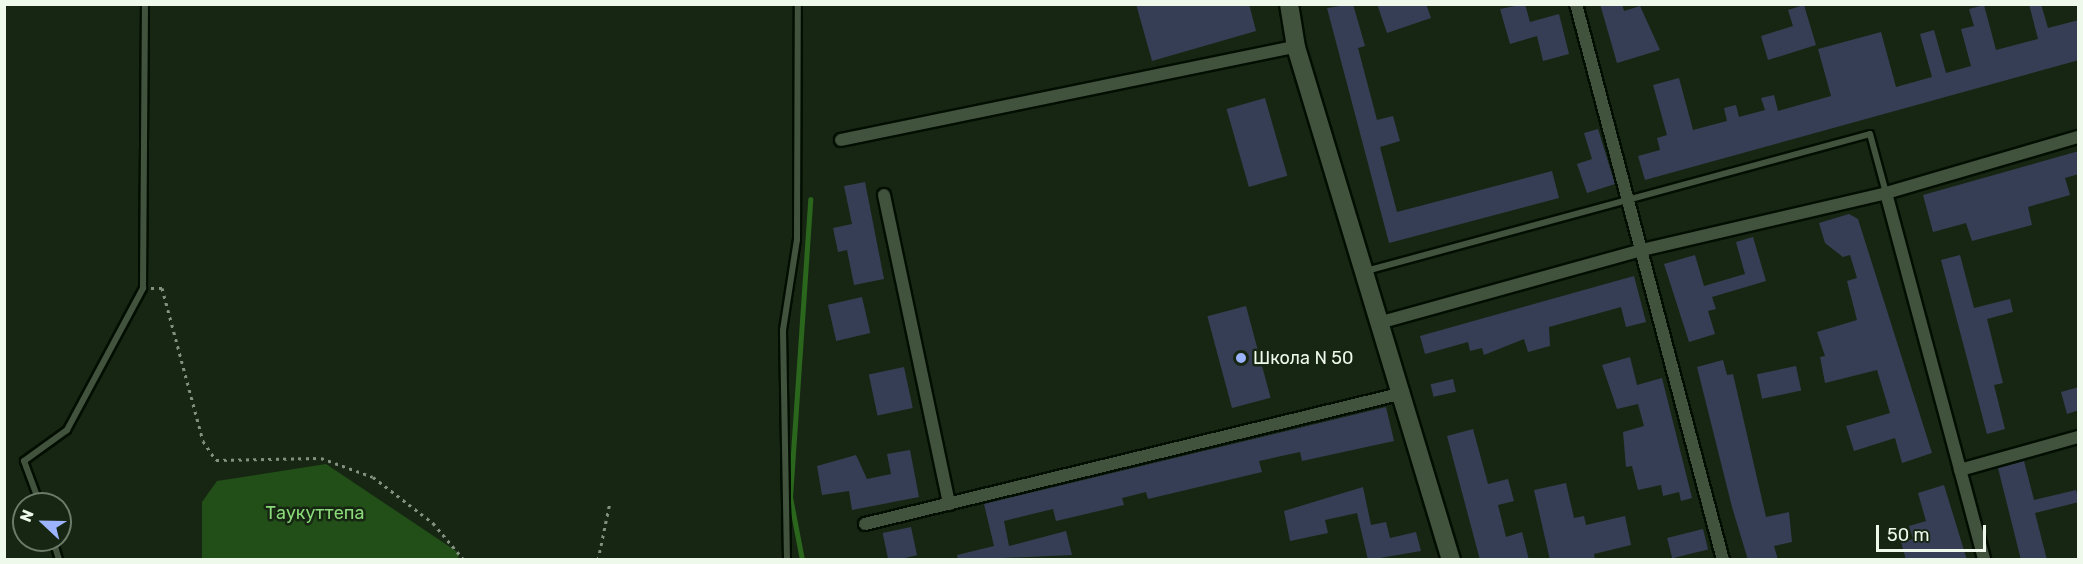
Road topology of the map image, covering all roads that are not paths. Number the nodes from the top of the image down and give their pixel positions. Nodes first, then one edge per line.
1 (145, 4) edge
2 (798, 4) edge
3 (1289, 4) edge
4 (1576, 4) edge
5 (1296, 47) junction
6 (2079, 137) edge
7 (841, 140) dead end
8 (1886, 193) junction
9 (884, 195) dead end
10 (1628, 199) junction
11 (1642, 250) junction
12 (1366, 271) junction
13 (1382, 322) junction
14 (1403, 393) junction
15 (2079, 437) edge
16 (1960, 470) junction
17 (36, 492) edge
18 (949, 504) junction
19 (865, 524) dead end
20 (1451, 559) edge
21 (787, 560) edge
22 (1723, 560) edge
23 (1984, 560) edge

1 - 17 lane
2 - 21 lane
3 - 5 street
4 - 10 street
5 - 7 street
5 - 12 street
6 - 8 street
8 - 10 lane
8 - 11 street
8 - 16 street
9 - 18 street
10 - 11 street
10 - 12 lane
11 - 13 street
11 - 22 street
12 - 13 street
13 - 14 street
14 - 18 street
14 - 20 street
15 - 16 street
16 - 23 street
18 - 19 street

